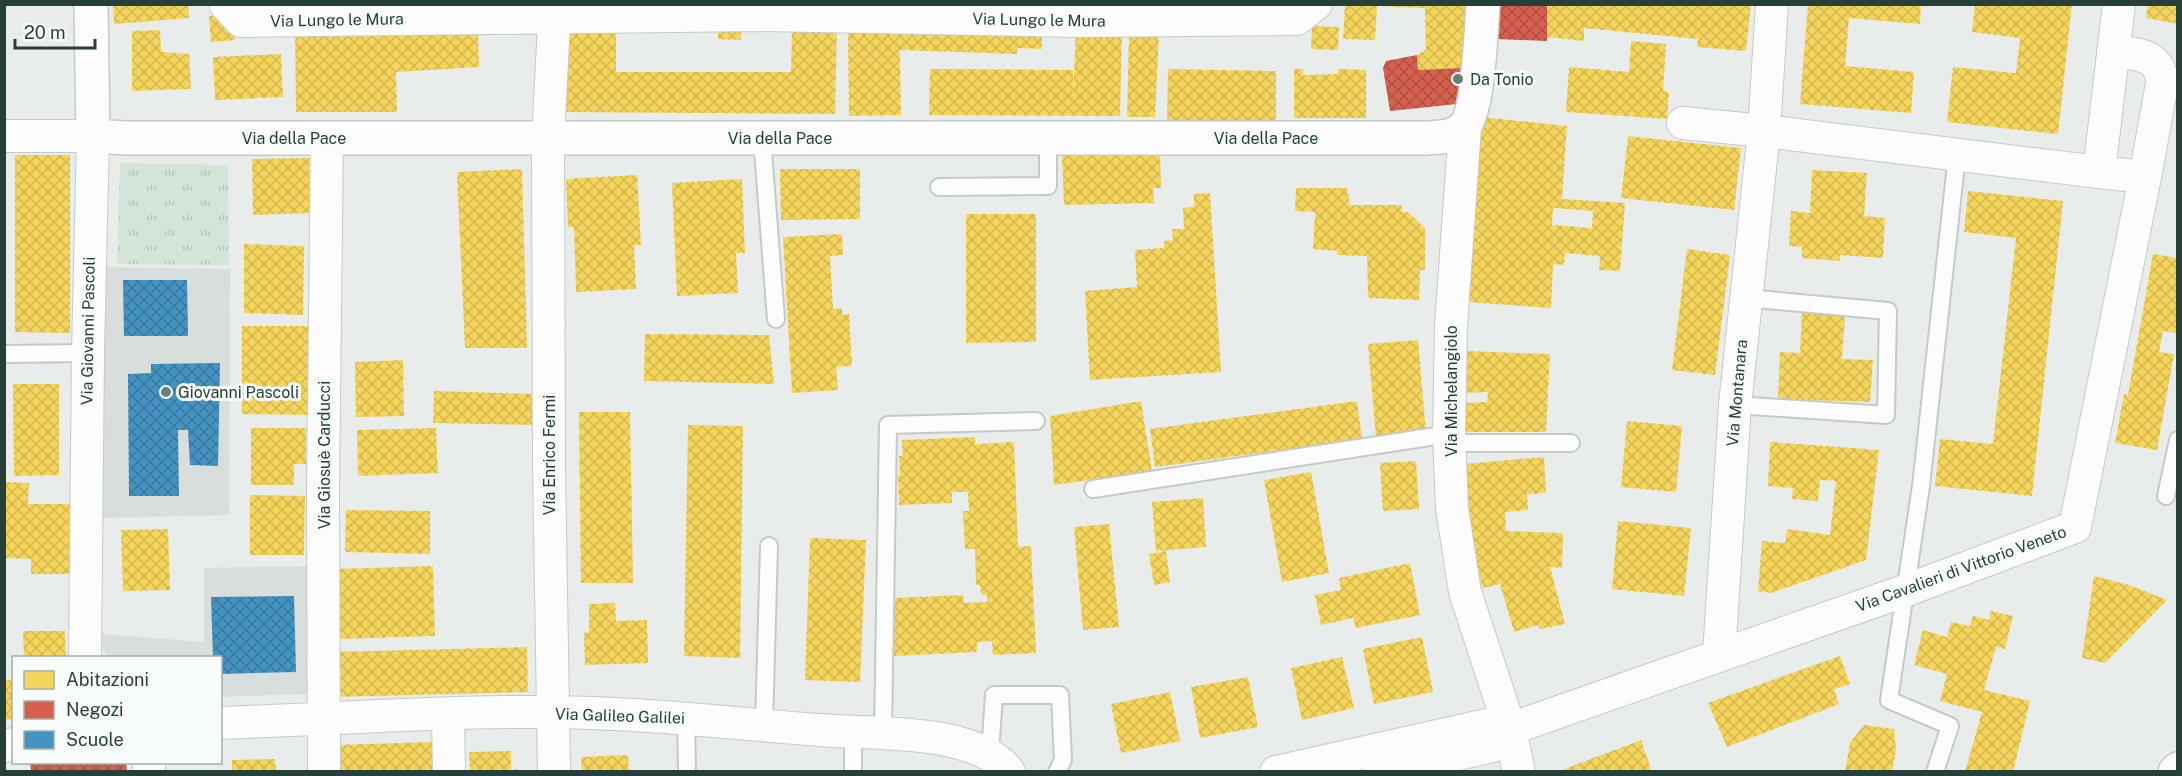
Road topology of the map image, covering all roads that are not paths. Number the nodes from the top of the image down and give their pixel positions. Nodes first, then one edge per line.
1 (92, 4) edge
2 (225, 4) edge
3 (1316, 4) edge
4 (1483, 4) edge
5 (1772, 4) edge
6 (2119, 4) edge
7 (720, 10) edge
8 (555, 11) edge
9 (388, 12) edge
10 (2113, 51) junction
11 (2165, 62) edge
12 (1683, 123) dead end
13 (1465, 127) junction
14 (1764, 131) junction
15 (4, 136) edge
16 (93, 136) junction
17 (327, 138) junction
18 (762, 138) junction
19 (548, 139) junction
20 (1048, 139) junction
21 (1957, 155) junction
22 (2099, 172) junction
23 (2145, 177) junction
24 (939, 187) dead end
25 (1746, 298) junction
26 (776, 319) dead end
27 (88, 353) junction
28 (4, 354) edge
29 (1735, 405) junction
30 (1036, 421) dead end
31 (1449, 439) junction
32 (2178, 440) edge
33 (1571, 443) dead end
34 (1093, 489) dead end
35 (2166, 496) dead end
36 (769, 546) dead end
37 (1907, 590) junction
38 (85, 656) edge
39 (1719, 656) junction
40 (552, 712) junction
41 (448, 714) junction
42 (686, 718) junction
43 (324, 719) junction
44 (222, 723) edge
45 (764, 725) junction
46 (1510, 729) junction
47 (868, 734) junction
48 (999, 762) edge
49 (324, 771) edge
50 (449, 771) edge
51 (554, 771) edge
52 (687, 771) edge
53 (853, 771) edge
54 (1057, 771) edge
55 (1276, 771) edge
56 (1379, 771) edge
57 (1519, 771) edge
58 (1935, 771) edge

1 - 16 main road, Via Giovanni Pascoli
2 - 9 street, Via Lungo le Mura
3 - 7 street, Via Lungo le Mura
4 - 13 main road, Via Michelangiolo
5 - 14 street, Via Montanara
6 - 10 street
7 - 8 street, Via Lungo le Mura
8 - 9 street, Via Lungo le Mura
8 - 19 street, Via Enrico Fermi
10 - 11 street, Via Cavalieri di Vittorio Veneto
10 - 22 street
11 - 23 street, Via Cavalieri di Vittorio Veneto
12 - 14 street
13 - 20 main road, Via della Pace
13 - 31 street, Via Michelangiolo
14 - 21 street
14 - 25 street, Via Montanara
15 - 16 street
16 - 17 main road, Via della Pace
16 - 27 street, Via Giovanni Pascoli
17 - 19 main road, Via della Pace
17 - 43 street, Via Giosuè Carducci
18 - 19 main road, Via della Pace
18 - 20 main road, Via della Pace
18 - 26 lane
19 - 40 street, Via Enrico Fermi
20 - 24 lane
21 - 22 street
21 - 37 lane
22 - 23 street
23 - 37 street, Via Cavalieri di Vittorio Veneto
25 - 29 street, Via Montanara
25 - 29 lane
27 - 28 lane
27 - 38 street, Via Giovanni Pascoli
29 - 39 street, Via Montanara
30 - 47 lane
31 - 33 lane
31 - 34 lane
31 - 46 street, Via Michelangiolo
32 - 35 lane
36 - 45 lane
37 - 39 street, Via Cavalieri di Vittorio Veneto
37 - 58 lane
39 - 46 street, Via Cavalieri di Vittorio Veneto
40 - 41 street, Via Galileo Galilei
40 - 42 street, Via Galileo Galilei
40 - 51 street, Via Enrico Fermi
41 - 43 street, Via Galileo Galilei
41 - 50 street
42 - 45 street, Via Galileo Galilei
42 - 52 lane
43 - 44 street, Via Galileo Galilei
43 - 49 street, Via Giosuè Carducci
45 - 47 street, Via Galileo Galilei
46 - 55 street
46 - 56 street
46 - 57 street, Via Michelangiolo
47 - 48 street, Via Galileo Galilei
47 - 53 lane
48 - 54 lane

